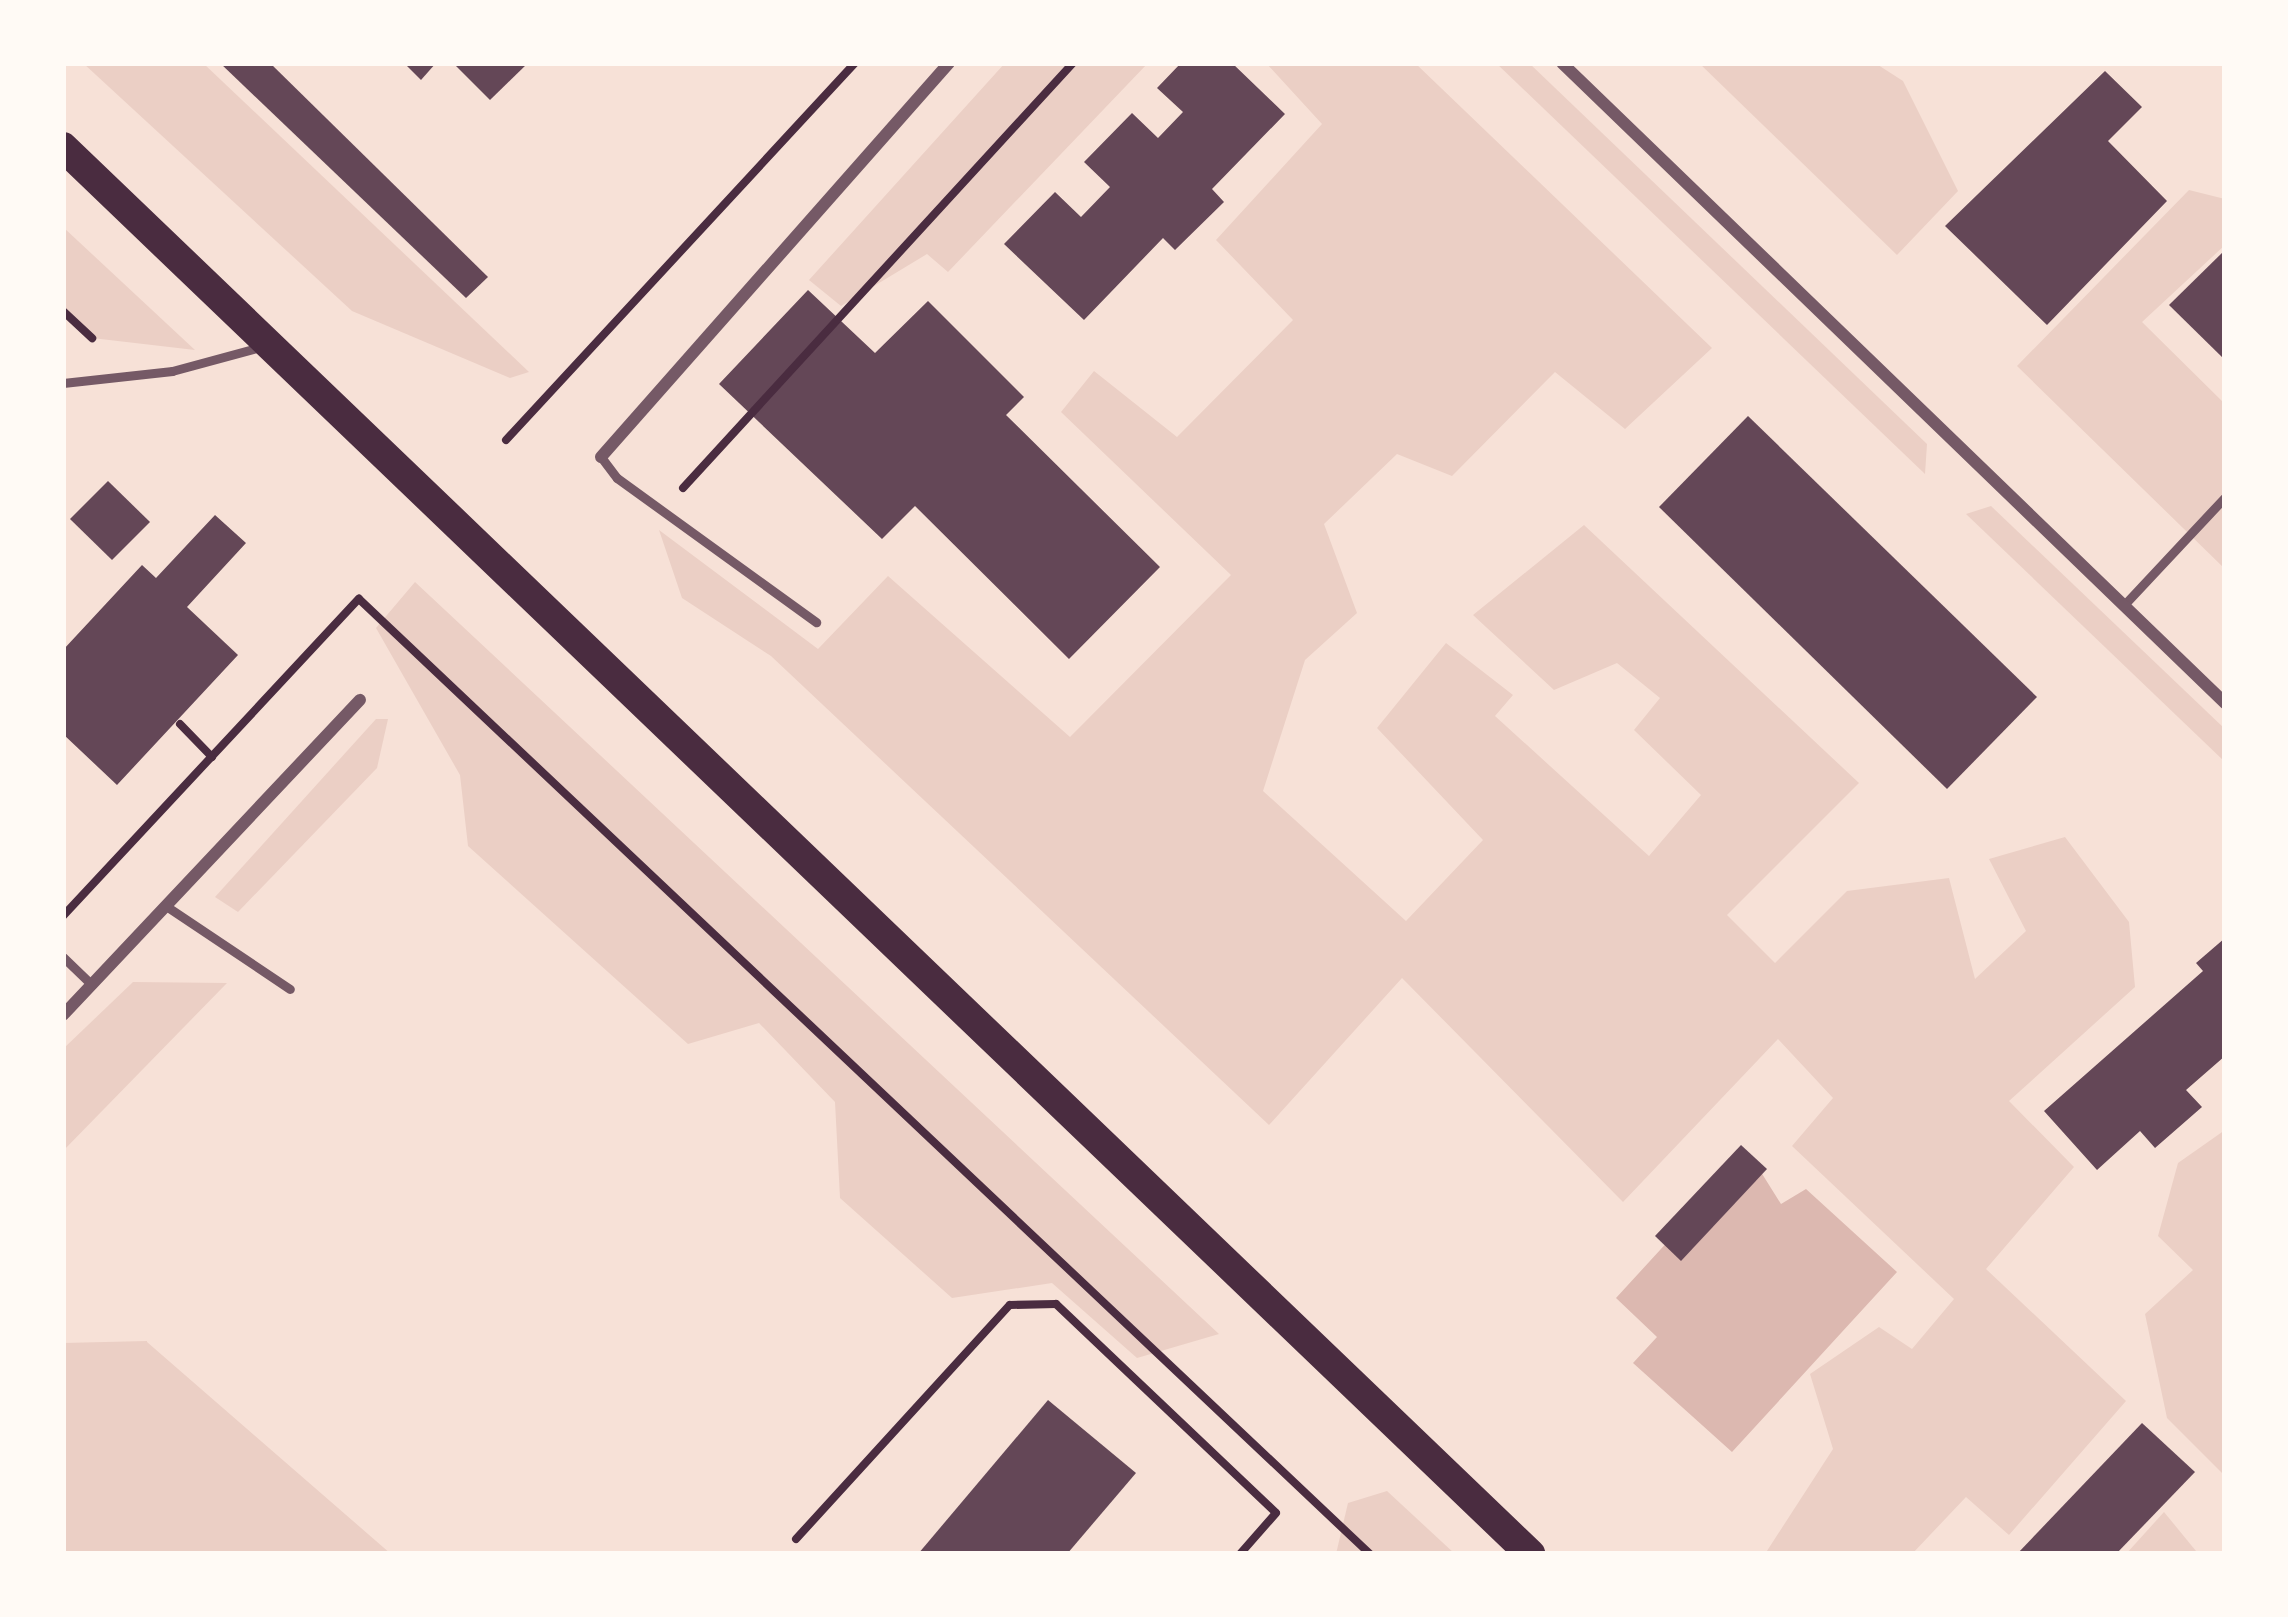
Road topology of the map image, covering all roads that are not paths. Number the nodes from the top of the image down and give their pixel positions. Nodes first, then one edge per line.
1 (950, 63) edge
2 (1562, 63) edge
3 (63, 147) edge
4 (269, 345) junction
5 (63, 383) edge
6 (601, 457) joint
7 (2225, 496) edge
8 (2123, 606) junction
9 (815, 622) dead end
10 (360, 700) dead end
11 (2225, 703) edge
12 (166, 906) junction
13 (63, 957) edge
14 (92, 985) junction
15 (290, 989) dead end
16 (63, 1015) edge
17 (1530, 1554) edge

1 - 6 street
2 - 8 street
3 - 4 main road
4 - 5 lane
4 - 17 main road
6 - 9 lane
7 - 8 lane
8 - 11 street
10 - 12 street
12 - 14 street
12 - 15 lane
13 - 14 lane
14 - 16 street

